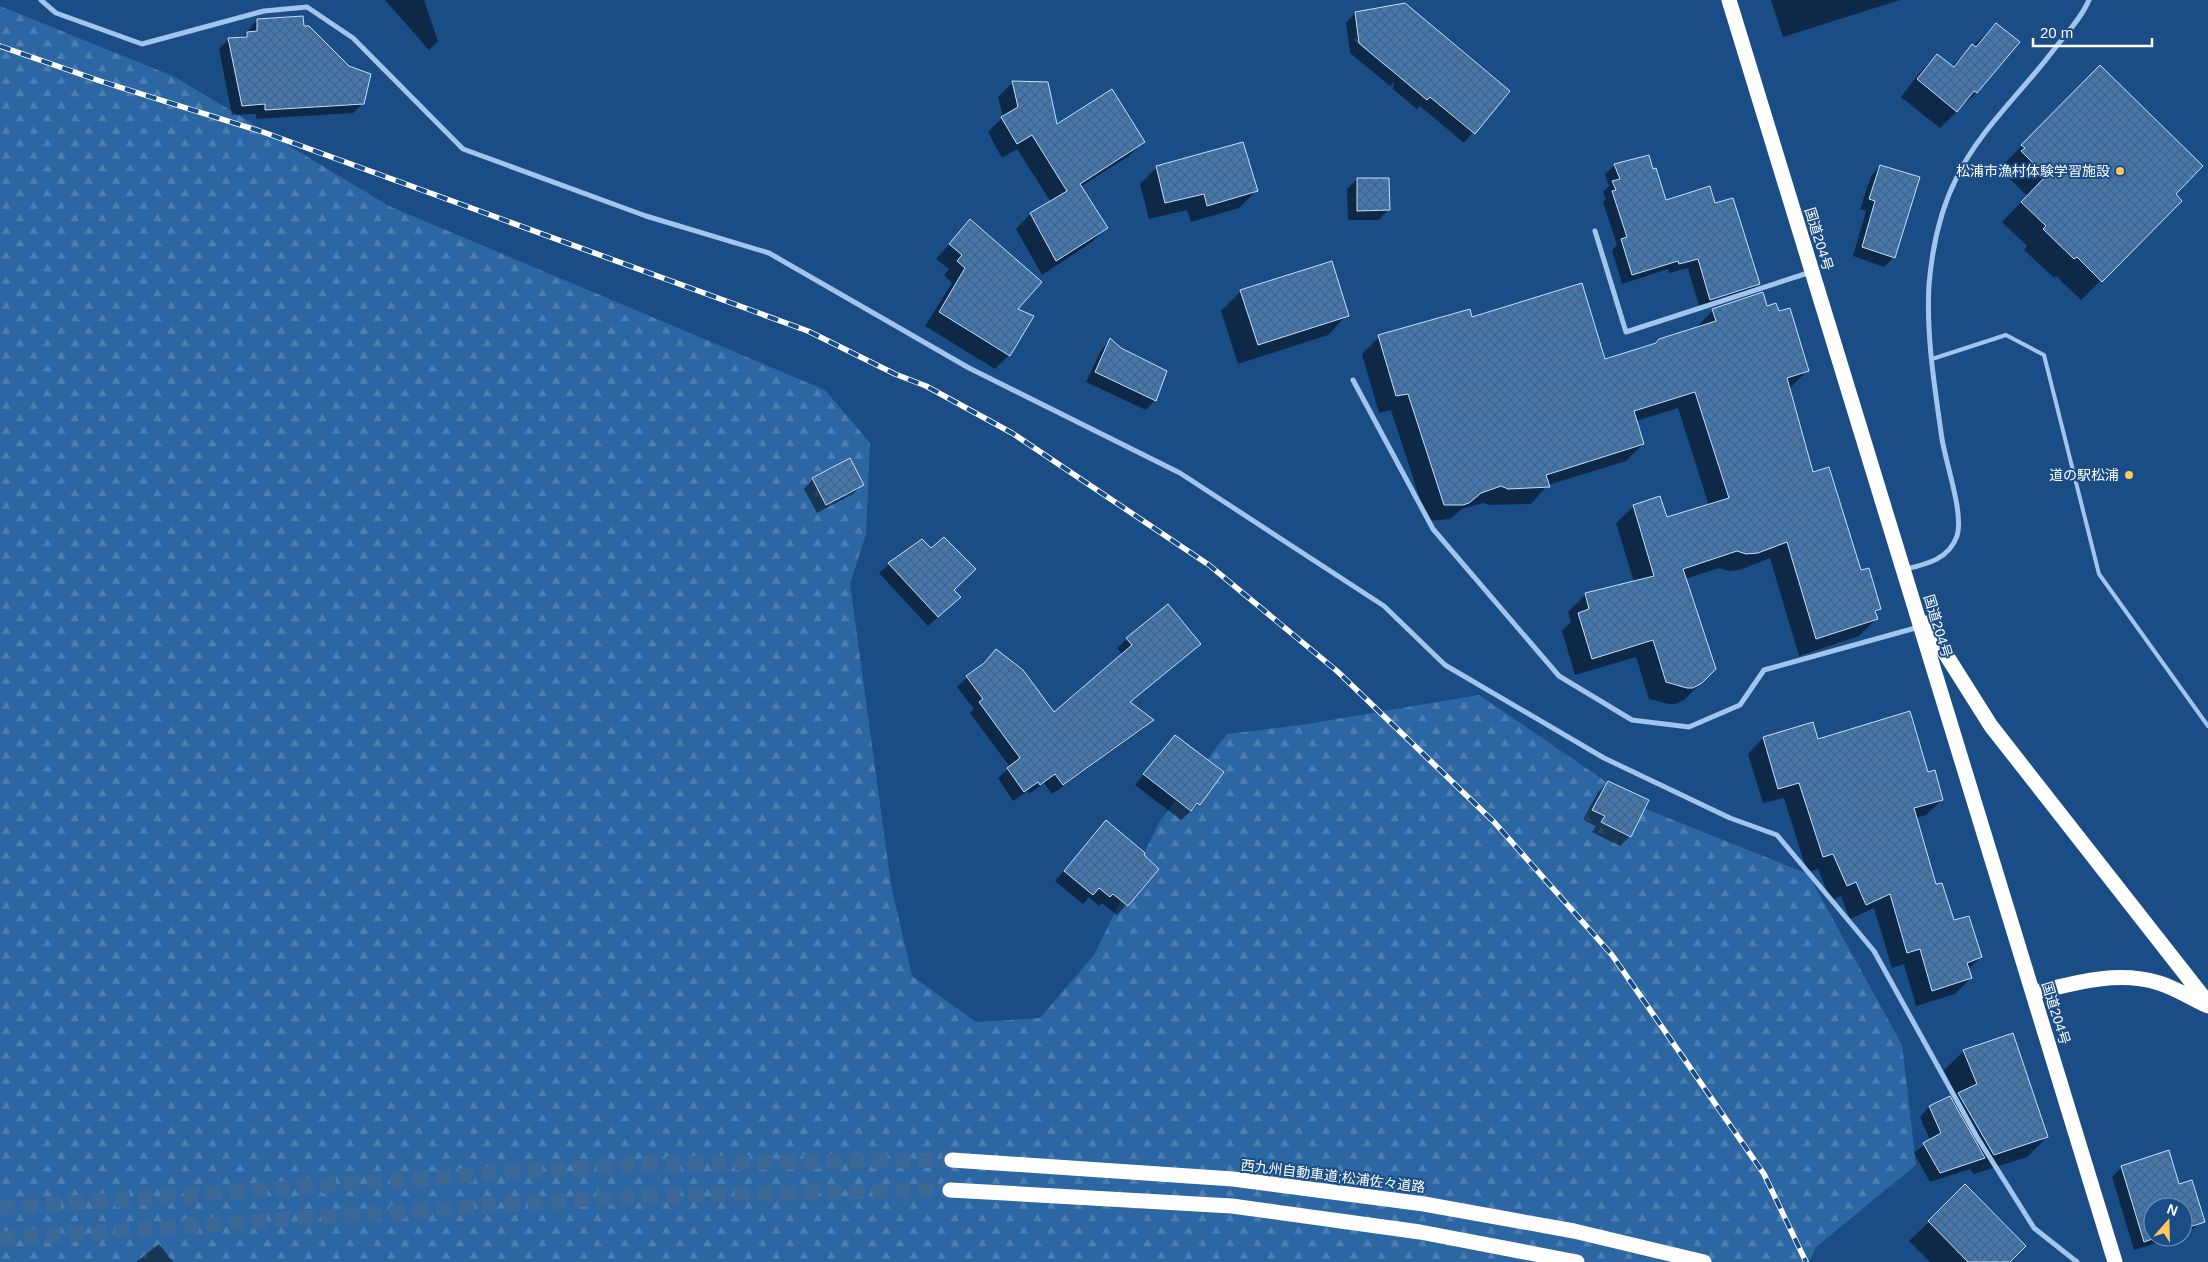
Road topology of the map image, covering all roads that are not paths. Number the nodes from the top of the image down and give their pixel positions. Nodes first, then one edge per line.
1 (42, 0) edge
2 (1729, 0) edge
3 (2089, 0) edge
4 (1595, 231) dead end
5 (1812, 272) junction
6 (1932, 359) junction
7 (1352, 380) dead end
8 (1903, 569) junction
9 (1914, 605) junction
10 (1921, 626) junction
11 (2208, 726) edge
12 (2033, 993) junction
13 (2208, 1005) edge
14 (952, 1160) tunnel mouth
15 (950, 1190) tunnel mouth
16 (1577, 1262) edge
17 (1704, 1262) edge
18 (2077, 1262) edge
19 (2116, 1262) edge

1 - 18 street
2 - 5 highway, 国道204号
3 - 6 street
4 - 5 street
5 - 8 highway, 国道204号
6 - 8 street
6 - 11 lane
7 - 10 street
8 - 9 highway, 国道204号
9 - 10 highway, 国道204号
9 - 13 highway
10 - 12 highway, 国道204号
12 - 13 highway
12 - 19 highway, 国道204号
14 - 17 highway, 西九州自動車道;松浦佐々道路
15 - 16 highway

